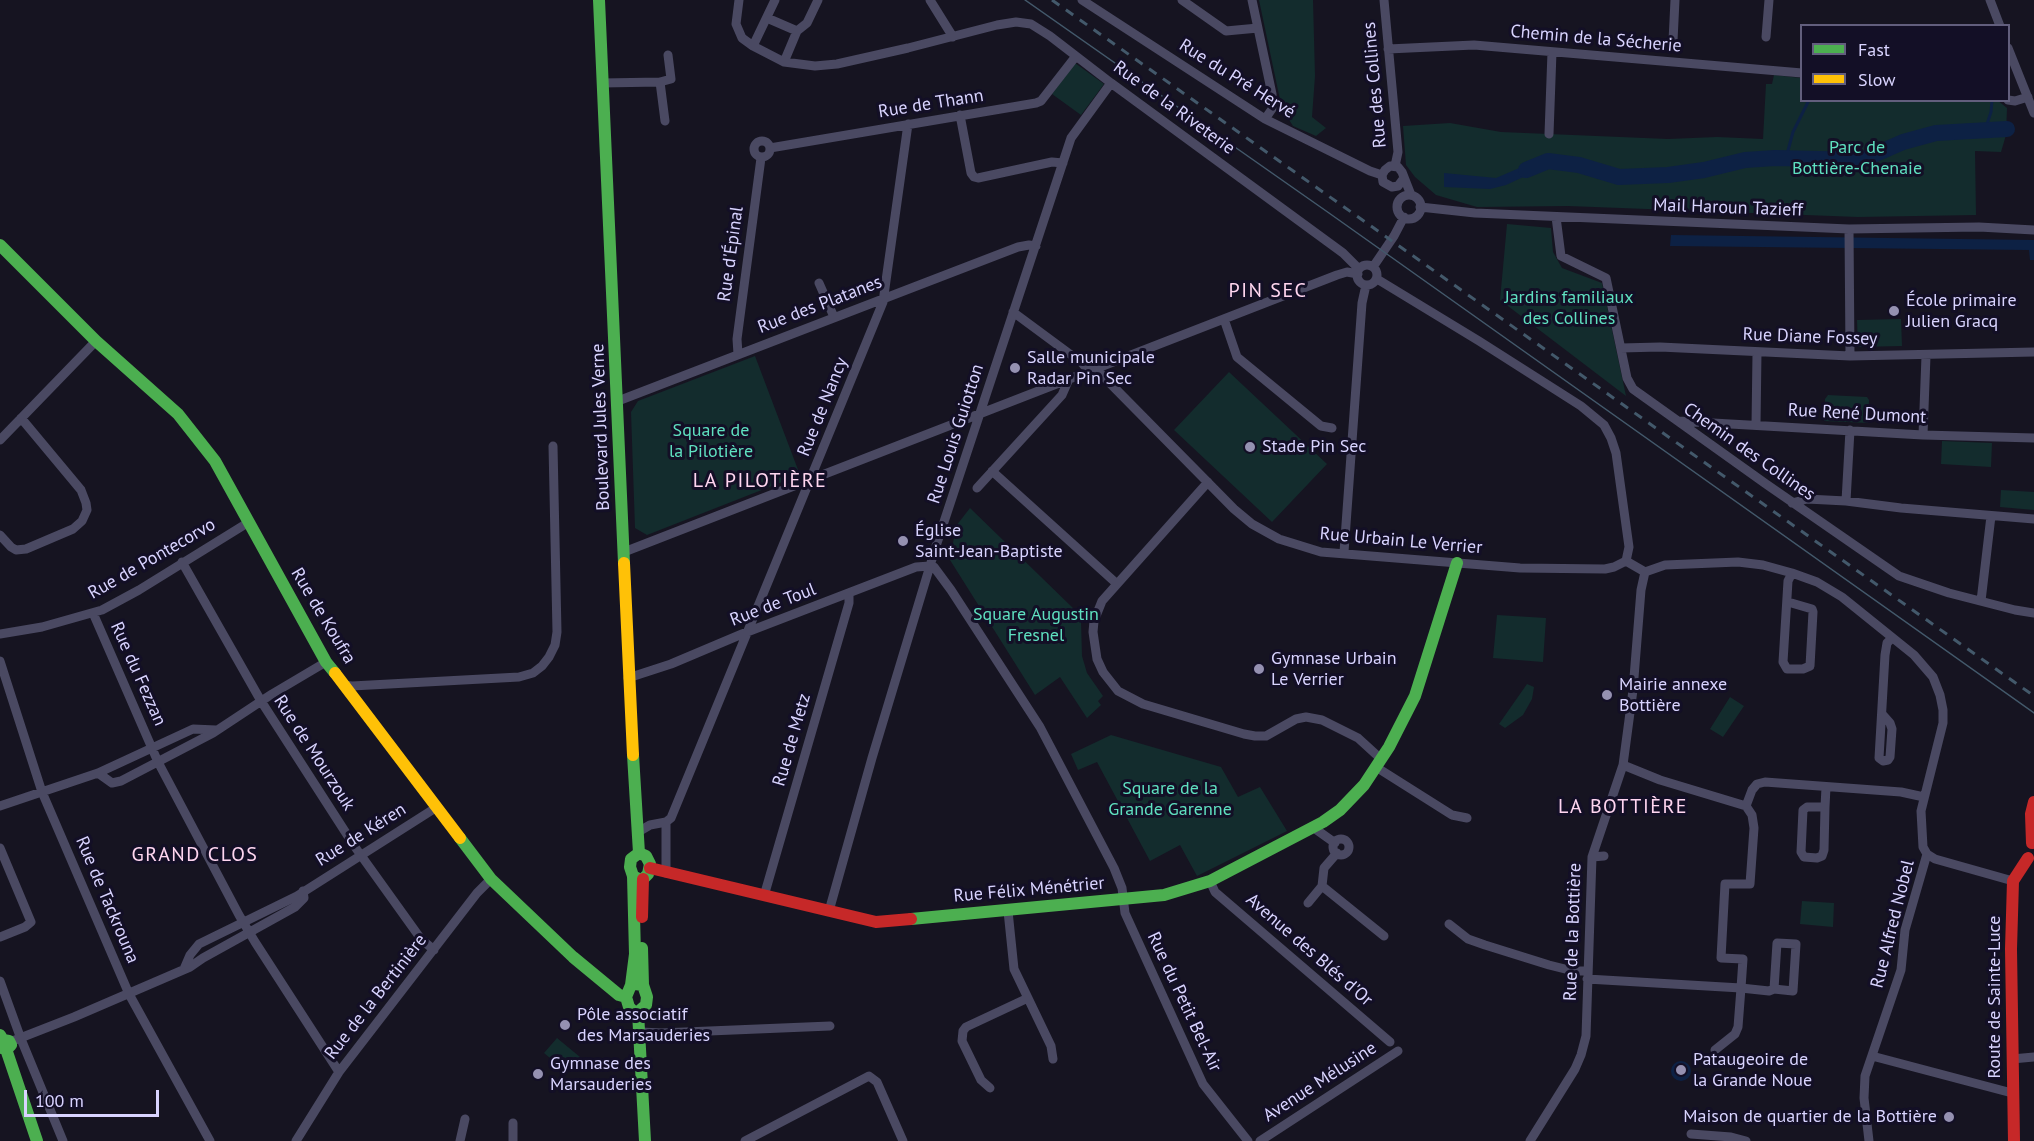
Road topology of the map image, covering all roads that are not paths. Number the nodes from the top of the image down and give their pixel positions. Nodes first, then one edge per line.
1 (599, 0) edge
2 (739, 0) edge
3 (775, 0) edge
4 (818, 0) edge
5 (930, 0) edge
6 (1082, 0) edge
7 (1182, 0) edge
8 (1252, 0) edge
9 (1384, 0) edge
10 (1675, 0) edge
11 (1768, 0) edge
12 (1990, 0) edge
13 (767, 18) junction
14 (1999, 24) edge
15 (1258, 28) junction
16 (797, 31) junction
17 (953, 37) junction
18 (1766, 37) dead end
19 (1673, 41) dead end
20 (753, 46) junction
21 (1388, 49) junction
22 (1552, 52) junction
23 (2010, 53) edge
24 (668, 55) dead end
25 (1076, 56) junction
26 (784, 62) junction
27 (1800, 73) edge
28 (660, 82) junction
29 (602, 83) junction
30 (1111, 83) junction
31 (2028, 97) junction
32 (2010, 100) edge
33 (2034, 113) edge
34 (960, 115) junction
35 (1265, 119) junction
36 (665, 120) dead end
37 (908, 124) junction
38 (1549, 134) dead end
39 (770, 148) junction
40 (760, 158) junction
41 (1063, 163) junction
42 (1395, 166) junction
43 (1382, 175) junction
44 (1404, 178) junction
45 (1389, 187) junction
46 (1411, 195) junction
47 (1398, 202) junction
48 (1420, 207) junction
49 (1404, 217) junction
50 (1557, 217) junction
51 (1849, 229) junction
52 (2034, 230) edge
53 (0, 245) edge
54 (1036, 246) junction
55 (1373, 267) junction
56 (1358, 272) junction
57 (1377, 279) junction
58 (819, 283) dead end
59 (1366, 285) junction
60 (885, 298) junction
61 (1014, 312) junction
62 (834, 317) junction
63 (1224, 319) junction
64 (96, 341) junction
65 (1621, 348) junction
66 (2034, 352) edge
67 (1757, 353) junction
68 (738, 354) junction
69 (1850, 356) junction
70 (1926, 356) junction
71 (1093, 370) junction
72 (1069, 379) junction
73 (618, 401) junction
74 (979, 415) junction
75 (21, 418) junction
76 (1678, 422) junction
77 (1756, 425) junction
78 (1332, 428) dead end
79 (1850, 430) junction
80 (1923, 435) junction
81 (2034, 438) edge
82 (0, 440) edge
83 (553, 446) dead end
84 (992, 471) junction
85 (811, 478) junction
86 (1208, 482) junction
87 (977, 488) dead end
88 (1846, 501) junction
89 (1792, 503) junction
90 (1991, 516) junction
91 (2034, 519) edge
92 (249, 522) junction
93 (0, 535) edge
94 (624, 552) junction
95 (1344, 552) junction
96 (1626, 561) junction
97 (182, 562) junction
98 (1457, 562) junction
99 (930, 566) junction
100 (1645, 572) junction
101 (1792, 573) junction
102 (1116, 583) junction
103 (849, 594) junction
104 (1981, 601) junction
105 (1788, 602) junction
106 (93, 613) junction
107 (2034, 613) edge
108 (747, 632) junction
109 (0, 634) edge
110 (1892, 638) junction
111 (0, 661) edge
112 (326, 662) junction
113 (628, 678) junction
114 (343, 685) junction
115 (261, 701) junction
116 (1882, 714) dead end
117 (214, 732) junction
118 (153, 748) junction
119 (158, 762) junction
120 (1378, 763) junction
121 (1623, 765) junction
122 (98, 773) junction
123 (1826, 787) junction
124 (42, 792) junction
125 (1924, 797) junction
126 (2034, 802) edge
127 (1746, 806) junction
128 (0, 807) edge
129 (437, 807) junction
130 (1826, 807) junction
131 (1467, 818) dead end
132 (666, 822) junction
133 (1314, 828) junction
134 (638, 832) junction
135 (2033, 843) edge
136 (0, 848) edge
137 (639, 853) junction
138 (1927, 854) junction
139 (361, 856) junction
140 (1604, 856) dead end
141 (1592, 857) junction
142 (2031, 859) edge
143 (666, 873) junction
144 (642, 875) junction
145 (491, 879) junction
146 (1210, 881) junction
147 (2013, 881) junction
148 (1322, 886) junction
149 (303, 891) junction
150 (764, 896) junction
151 (1122, 899) junction
152 (1308, 903) dead end
153 (829, 911) junction
154 (1008, 911) junction
155 (243, 922) junction
156 (1449, 924) dead end
157 (249, 933) junction
158 (1384, 936) dead end
159 (0, 937) edge
160 (434, 950) junction
161 (184, 969) junction
162 (1587, 975) junction
163 (0, 981) edge
164 (637, 985) junction
165 (1741, 988) junction
166 (1774, 989) junction
167 (129, 994) junction
168 (626, 997) junction
169 (1028, 998) junction
170 (638, 1012) junction
171 (830, 1026) dead end
172 (640, 1032) junction
173 (8, 1041) edge
174 (1390, 1042) dead end
175 (1715, 1050) dead end
176 (1398, 1051) dead end
177 (1872, 1056) junction
178 (2034, 1057) edge
179 (1053, 1059) dead end
180 (2012, 1059) junction
181 (339, 1072) junction
182 (990, 1088) dead end
183 (2013, 1094) junction
184 (465, 1119) dead end
185 (513, 1123) dead end
186 (1691, 1134) dead end
187 (37, 1141) edge
188 (63, 1141) edge
189 (210, 1141) edge
190 (296, 1141) edge
191 (460, 1141) edge
192 (513, 1141) edge
193 (645, 1141) edge
194 (746, 1141) edge
195 (903, 1141) edge
196 (1248, 1141) edge
197 (1260, 1141) edge
198 (1530, 1141) edge
199 (1746, 1141) edge
200 (1869, 1141) edge
201 (2014, 1141) edge

1 - 29 street, Boulevard Jules Verne
2 - 20 street, Rue de la Riveterie
3 - 13 street
4 - 16 street
5 - 17 street
6 - 35 street, Rue du Pré Hervé
7 - 15 street
8 - 15 street
9 - 21 street, Rue des Collines
10 - 19 street
11 - 18 street
12 - 14 street
13 - 16 street
13 - 20 street
15 - 35 street
16 - 26 street
17 - 25 street, Rue de la Riveterie
17 - 26 street, Rue de la Riveterie
20 - 26 street, Rue de la Riveterie
21 - 22 street, Chemin de la Sécherie
21 - 42 street, Rue des Collines
22 - 27 street, Chemin de la Sécherie
22 - 38 street
23 - 31 street
24 - 28 street
25 - 30 street, Rue de la Riveterie
25 - 34 street, Rue de Thann
28 - 29 street
28 - 36 street
29 - 73 street, Boulevard Jules Verne
30 - 41 street, Rue Louis Guiotton
30 - 56 street, Rue de la Riveterie
31 - 32 street
31 - 33 street
34 - 37 street, Rue de Thann
34 - 41 street
35 - 43 street, Rue du Pré Hervé
37 - 39 street, Rue de Thann
37 - 60 street, Rue de Nancy
39 - 40 street
39 - 40 street, Rue d'Épinal
40 - 68 street, Rue d'Épinal
41 - 54 street, Rue Louis Guiotton
42 - 43 street
42 - 44 street
43 - 45 street
44 - 45 street
44 - 46 street
45 - 47 street
46 - 47 street
46 - 48 street
47 - 49 street
48 - 49 street
48 - 50 street, Mail Haroun Tazieff
49 - 55 street
50 - 51 street, Mail Haroun Tazieff
50 - 65 street, Chemin des Collines
51 - 52 street, Mail Haroun Tazieff
51 - 69 street
53 - 64 street, Rue de Koufra
54 - 60 street, Rue des Platanes
54 - 61 street, Rue Louis Guiotton
55 - 56 street
55 - 57 street
56 - 59 street
56 - 63 street
57 - 59 street
57 - 96 street
58 - 62 street
59 - 95 street
60 - 62 street, Rue des Platanes
60 - 85 street, Rue de Nancy
61 - 71 street, Rue Urbain Le Verrier
61 - 74 street, Rue Louis Guiotton
62 - 68 street, Rue des Platanes
63 - 71 street
63 - 78 street
64 - 75 street
64 - 92 street, Rue de Koufra
65 - 67 street, Rue Diane Fossey
65 - 76 street, Chemin des Collines
66 - 70 street, Rue Diane Fossey
67 - 69 street, Rue Diane Fossey
67 - 77 street
68 - 73 street, Rue des Platanes
69 - 70 street, Rue Diane Fossey
70 - 80 street
71 - 72 street
71 - 86 street, Rue Urbain Le Verrier
72 - 74 street
72 - 84 street
73 - 94 street, Boulevard Jules Verne
74 - 85 street
74 - 99 street, Rue Louis Guiotton
75 - 82 street
75 - 93 street
76 - 77 street, Rue René Dumont
76 - 89 street, Chemin des Collines
77 - 79 street, Rue René Dumont
79 - 80 street, Rue René Dumont
79 - 88 street
80 - 81 street, Rue René Dumont
83 - 114 street
84 - 87 street
84 - 102 street
85 - 94 street
85 - 108 street, Rue de Nancy
86 - 95 street, Rue Urbain Le Verrier
86 - 102 street
88 - 89 street
88 - 90 street
89 - 104 street, Chemin des Collines
90 - 91 street
90 - 104 street
92 - 97 street, Rue de Pontecorvo
92 - 112 street, Rue de Koufra
94 - 113 street, Boulevard Jules Verne
95 - 98 street, Rue Urbain Le Verrier
96 - 98 street, Rue Urbain Le Verrier
96 - 100 street
97 - 106 street, Rue de Pontecorvo
97 - 115 street, Rue de Mourzouk
98 - 120 street, Rue Félix Ménétrier
99 - 103 street, Rue de Toul
99 - 151 street, Rue du Petit Bel-Air
99 - 153 street, Rue Louis Guiotton
100 - 101 street
100 - 121 street, Rue de la Bottière
101 - 105 street
101 - 110 street
102 - 120 street
103 - 108 street, Rue de Toul
103 - 150 street, Rue de Metz
104 - 107 street, Chemin des Collines
105 - 105 street
106 - 109 street, Rue de Pontecorvo
106 - 118 street, Rue du Fezzan
108 - 113 street, Rue de Toul
108 - 132 street, Rue de Nancy
110 - 116 street
110 - 125 street
111 - 124 street, Rue de Tackrouna
112 - 114 street, Rue de Koufra
112 - 115 street
113 - 134 street, Boulevard Jules Verne
114 - 129 street, Rue de Koufra
115 - 117 street
115 - 139 street, Rue de Mourzouk
117 - 118 street
117 - 119 street
118 - 119 street, Rue du Fezzan
118 - 122 street
119 - 122 street
119 - 155 street
120 - 131 street
120 - 133 street, Rue Félix Ménétrier
121 - 127 street
121 - 141 street, Rue de la Bottière
122 - 124 street
123 - 125 street
123 - 127 street
123 - 130 street
124 - 128 street
124 - 167 street, Rue de Tackrouna
125 - 138 street
126 - 135 street
127 - 165 street
129 - 139 street, Rue de Kéren
129 - 145 street, Rue de Koufra
130 - 130 street
132 - 134 street
132 - 143 street, Rue de Nancy
133 - 146 street, Rue Félix Ménétrier
133 - 148 street
134 - 137 street, Boulevard Jules Verne
135 - 142 street
136 - 159 street
137 - 144 street
137 - 144 street
138 - 147 street
138 - 177 street, Rue Alfred Nobel
139 - 149 street, Rue de Kéren
139 - 160 street, Rue de Mourzouk
140 - 141 street
141 - 162 street, Rue de la Bottière
142 - 147 street
143 - 144 street, Rue Félix Ménétrier
143 - 150 street, Rue Félix Ménétrier
144 - 164 street
145 - 160 street, Rue de la Bertinière
145 - 168 street, Rue de Koufra
146 - 151 street, Rue Félix Ménétrier
146 - 174 street, Avenue des Blés d'Or
147 - 180 street, Route de Sainte-Luce
148 - 152 street
148 - 158 street
149 - 155 street, Rue de Kéren
149 - 157 street, Rue de Kéren
150 - 153 street, Rue Félix Ménétrier
151 - 154 street, Rue Félix Ménétrier
151 - 196 street, Rue du Petit Bel-Air
153 - 154 street, Rue Félix Ménétrier
154 - 169 street
155 - 157 street
155 - 161 street, Rue de Kéren
156 - 162 street
157 - 161 street, Rue de Kéren
157 - 181 street
160 - 181 street, Rue de la Bertinière
161 - 167 street, Rue de Kéren
162 - 165 street
162 - 198 street, Rue de la Bottière
163 - 173 street
164 - 168 street
164 - 170 street
165 - 166 street
165 - 175 street
166 - 166 street
167 - 173 street, Rue de Kéren
167 - 189 street, Rue de Tackrouna
168 - 170 street
169 - 179 street
169 - 182 street
170 - 172 street
171 - 172 street
172 - 193 street
173 - 187 street
173 - 188 street
176 - 197 street, Avenue Mélusine
177 - 183 street
177 - 200 street, Rue Alfred Nobel
178 - 180 street
180 - 183 street, Route de Sainte-Luce
181 - 190 street, Rue de la Bertinière
183 - 201 street, Route de Sainte-Luce
184 - 191 street
185 - 192 street
186 - 199 street
194 - 195 street

